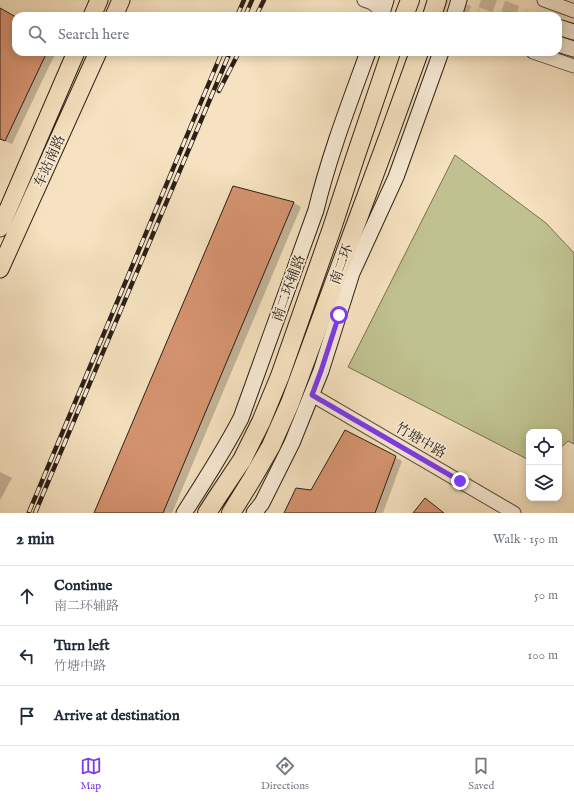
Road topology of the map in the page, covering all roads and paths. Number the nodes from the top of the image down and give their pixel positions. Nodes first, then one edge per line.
1 (99, 0) edge
2 (121, 0) edge
3 (410, 0) edge
4 (437, 0) edge
5 (459, 0) edge
6 (544, 0) edge
7 (574, 11) edge
8 (94, 12) edge
9 (116, 12) edge
10 (406, 12) edge
11 (433, 12) edge
12 (455, 12) edge
13 (562, 28) edge
14 (574, 32) edge
15 (562, 45) edge
16 (574, 49) edge
17 (74, 56) edge
18 (96, 56) edge
19 (367, 56) edge
20 (390, 56) edge
21 (418, 56) edge
22 (440, 56) edge
23 (545, 56) edge
24 (574, 66) edge
25 (0, 228) edge
26 (0, 270) edge
27 (312, 395) junction
28 (184, 513) edge
29 (207, 513) edge
30 (231, 513) edge
31 (254, 513) edge
32 (514, 513) edge

1 - 8 main road
2 - 9 main road
3 - 10 highway
4 - 11 highway
5 - 12 main road
6 - 7 street
13 - 14 main road
15 - 16 main road
17 - 25 main road, 车站南路
18 - 26 main road, 车站南路
19 - 28 main road, 南二环辅路
20 - 29 highway, 南二环
21 - 30 highway, 南二环
22 - 27 main road
23 - 24 street
27 - 31 main road
27 - 32 street, 竹塘中路

